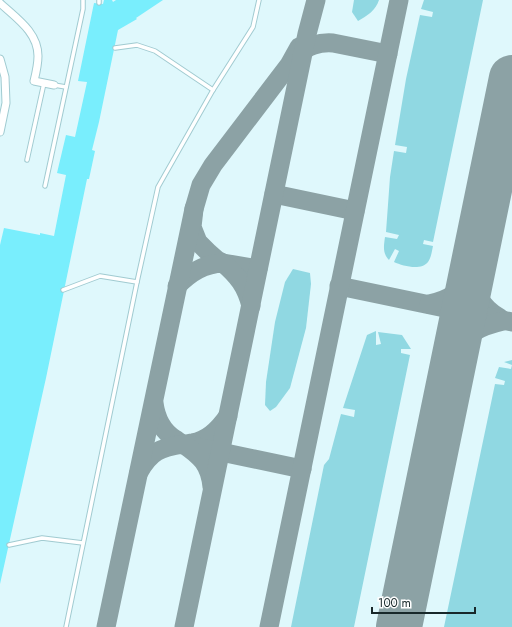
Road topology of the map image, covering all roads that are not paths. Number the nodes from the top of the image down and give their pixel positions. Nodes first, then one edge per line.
1 (83, 0) edge
2 (259, 0) edge
3 (0, 3) edge
4 (115, 48) dead end
5 (0, 59) edge
6 (44, 83) junction
7 (54, 85) joint
8 (66, 87) junction
9 (213, 90) junction
10 (0, 132) edge
11 (27, 160) dead end
12 (45, 186) dead end
13 (137, 282) junction
14 (63, 290) dead end
15 (83, 543) junction
16 (9, 545) dead end
17 (66, 627) edge

1 - 8 lane
2 - 9 lane
3 - 6 street
4 - 9 lane
5 - 10 street
6 - 7 street
6 - 11 lane
7 - 8 lane
8 - 12 lane
9 - 13 lane
13 - 14 lane
13 - 15 lane
15 - 16 lane
15 - 17 lane

